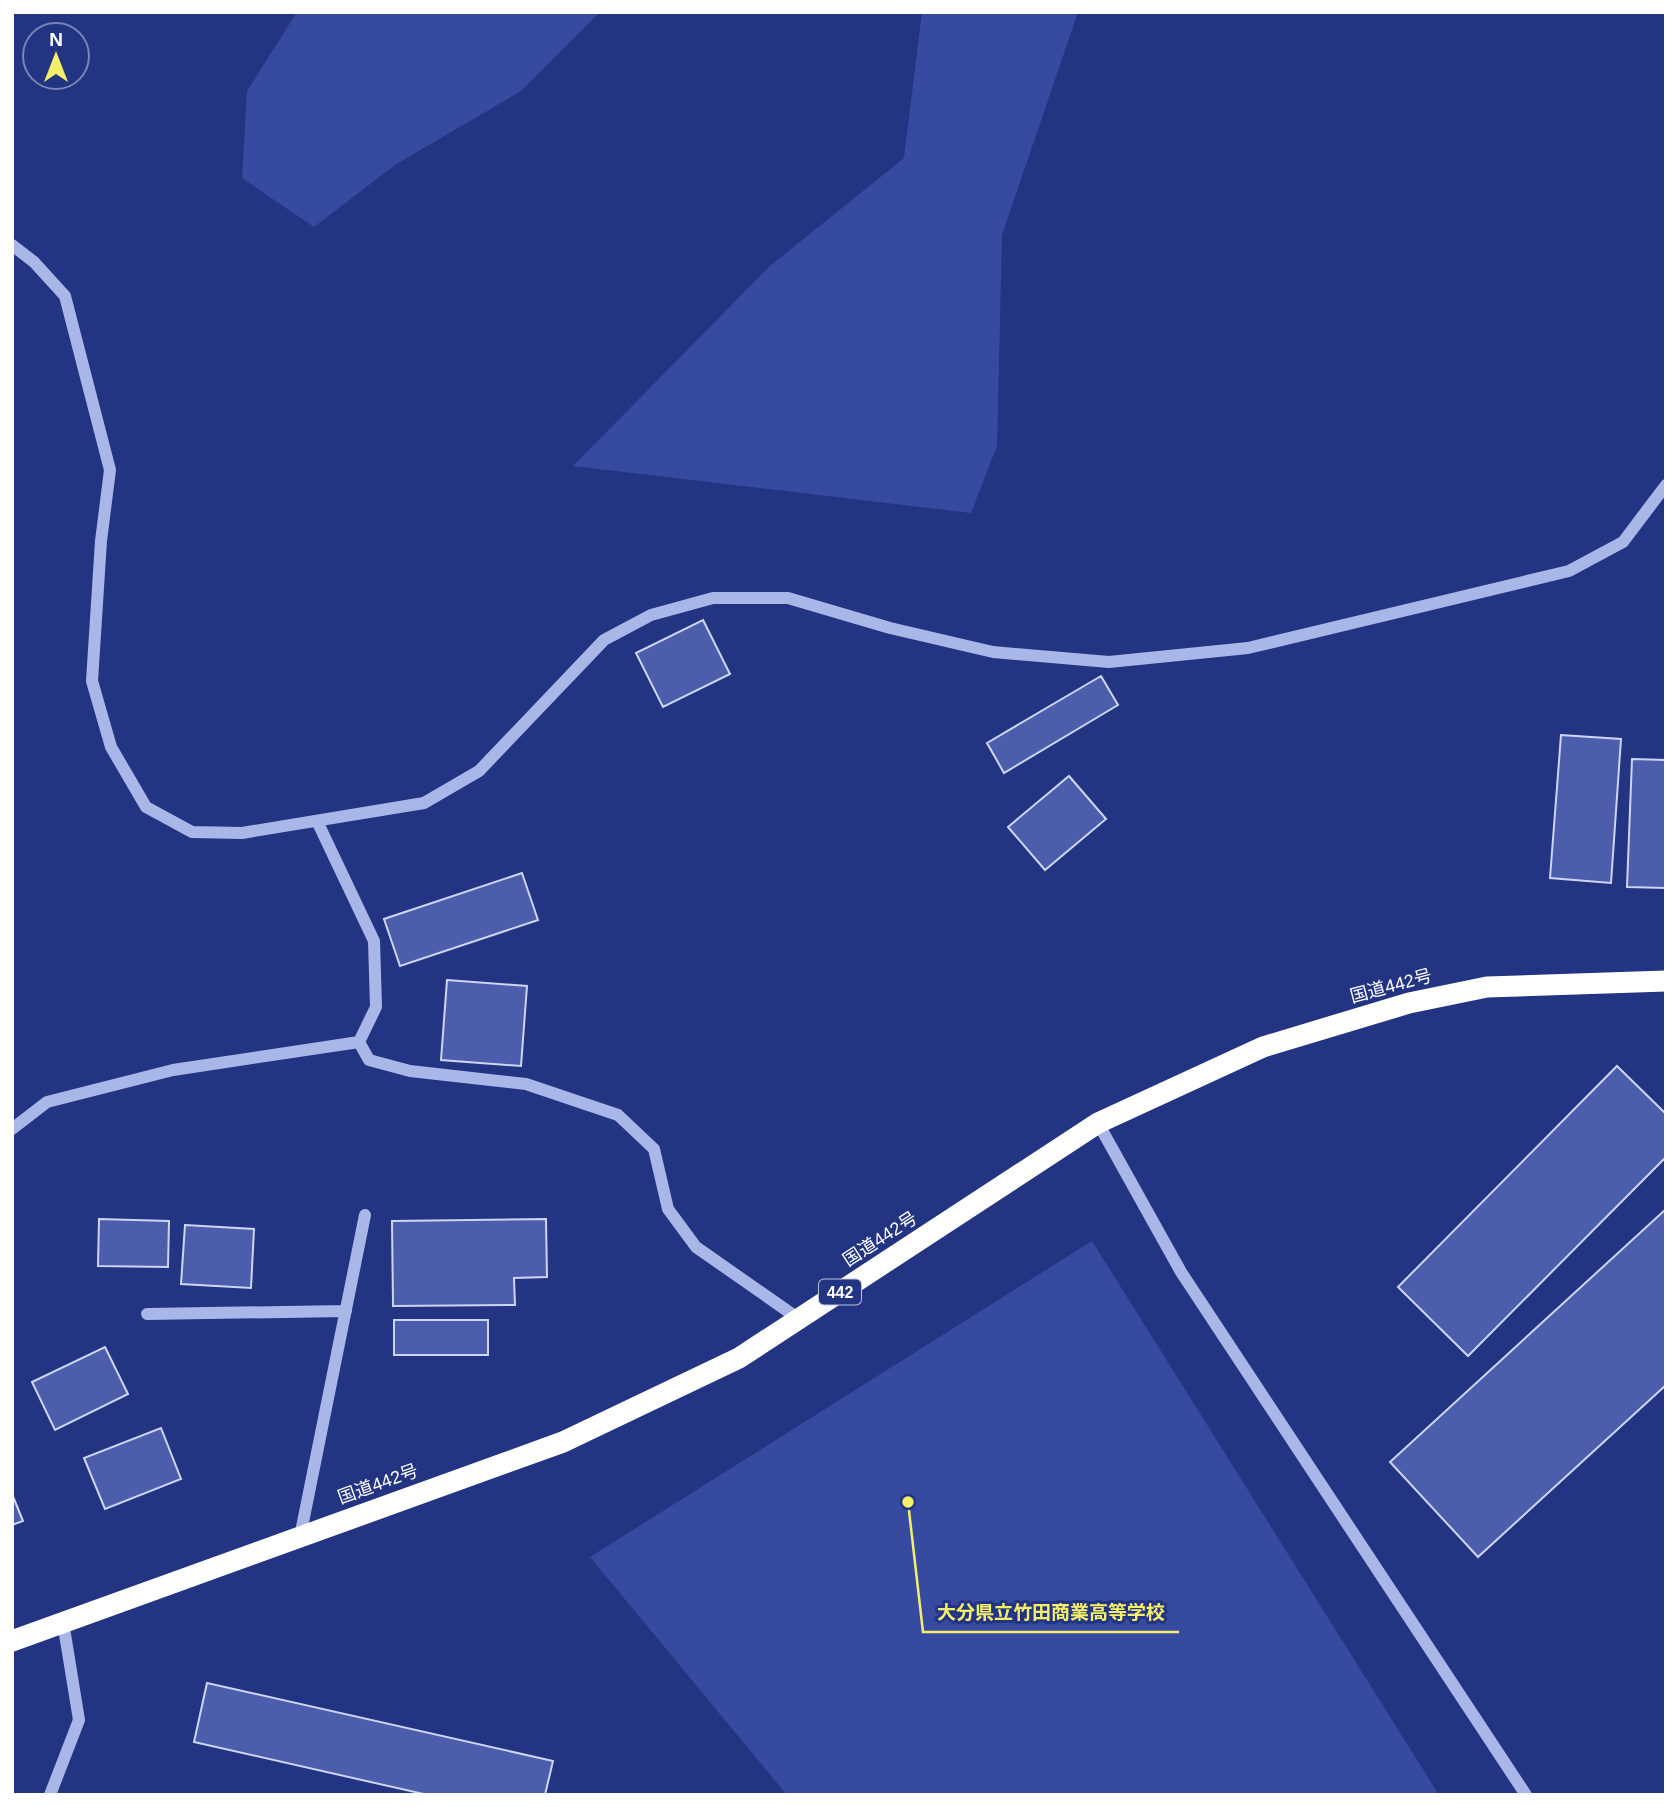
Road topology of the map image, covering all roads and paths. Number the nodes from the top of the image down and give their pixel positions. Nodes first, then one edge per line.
1 (12, 245) edge
2 (1666, 485) edge
3 (317, 821) junction
4 (1666, 981) edge
5 (359, 1042) junction
6 (1098, 1123) junction
7 (12, 1129) edge
8 (365, 1215) dead end
9 (346, 1311) junction
10 (147, 1314) dead end
11 (799, 1319) junction
12 (300, 1537) junction
13 (63, 1622) junction
14 (12, 1641) edge
15 (50, 1795) edge
16 (1526, 1795) edge

1 - 3 street
2 - 3 street
3 - 5 street
4 - 6 highway, 国道442号 / 442
5 - 7 street
5 - 11 street
6 - 11 highway, 国道442号 / 442
6 - 16 street
8 - 9 street
9 - 10 street
9 - 12 street
11 - 12 highway, 国道442号 / 442
12 - 13 highway, 国道442号 / 442
13 - 14 highway, 国道442号 / 442
13 - 15 street

